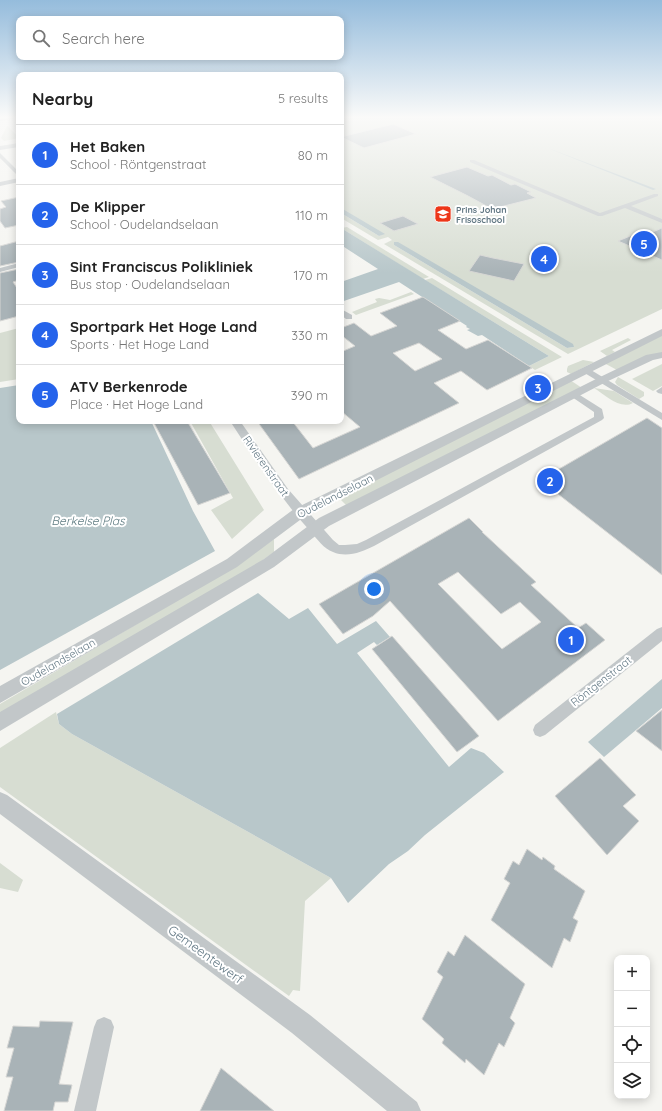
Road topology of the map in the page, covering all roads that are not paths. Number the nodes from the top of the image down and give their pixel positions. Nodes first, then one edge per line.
1 (493, 170) edge
2 (16, 181) edge
3 (0, 184) edge
4 (656, 195) dead end
5 (625, 206) junction
6 (662, 221) edge
7 (16, 266) edge
8 (0, 270) edge
9 (662, 332) edge
10 (662, 355) edge
11 (586, 370) junction
12 (602, 380) junction
13 (575, 395) junction
14 (662, 417) edge
15 (237, 424) edge
16 (299, 513) junction
17 (314, 528) junction
18 (662, 633) edge
19 (0, 695) edge
20 (0, 722) edge
21 (540, 730) dead end
22 (0, 802) edge
23 (104, 1027) dead end
24 (85, 1111) edge
25 (408, 1111) edge

1 - 5 street
2 - 3 street
4 - 5 street
5 - 6 street
7 - 8 street
9 - 11 street, Oudelandselaan
10 - 12 street, Oudelandselaan
11 - 12 street
11 - 16 street, Oudelandselaan
12 - 13 street, Oudelandselaan
12 - 14 street
13 - 17 street, Oudelandselaan
13 - 17 street, Oudelandselaan
15 - 16 street, Rivierenstraat
16 - 17 street, Rivierenstraat
16 - 19 street, Oudelandselaan
17 - 20 street, Oudelandselaan
18 - 21 street, Röntgenstraat
22 - 25 street, Gemeentewerf
23 - 24 street

